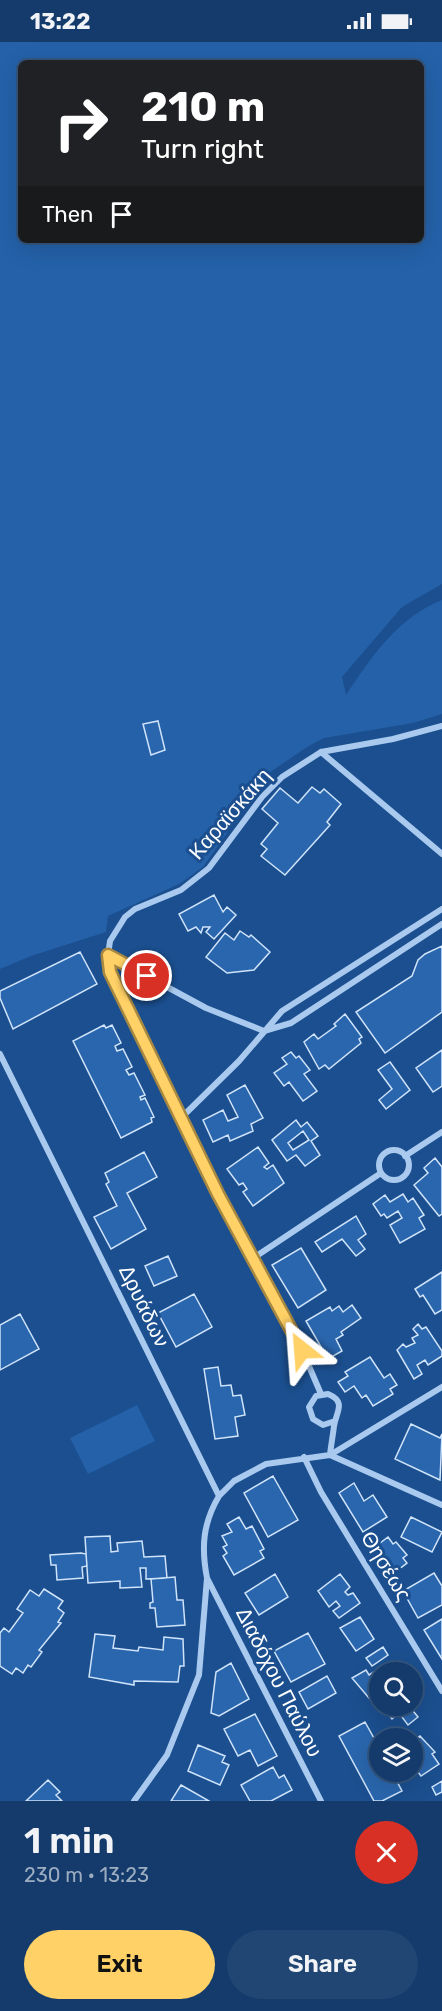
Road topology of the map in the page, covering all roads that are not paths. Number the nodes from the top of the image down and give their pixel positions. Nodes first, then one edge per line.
1 (442, 726) edge
2 (321, 752) junction
3 (442, 854) edge
4 (442, 909) edge
5 (442, 924) edge
6 (108, 955) junction
7 (264, 1032) junction
8 (0, 1054) edge
9 (182, 1117) junction
10 (442, 1132) edge
11 (405, 1156) junction
12 (381, 1173) junction
13 (252, 1259) junction
14 (442, 1387) edge
15 (321, 1394) junction
16 (335, 1421) junction
17 (330, 1455) junction
18 (304, 1457) junction
19 (219, 1496) junction
20 (442, 1505) edge
21 (207, 1578) junction
22 (442, 1691) edge
23 (134, 1801) edge
24 (321, 1801) edge

1 - 2 street, Καραϊσκάκη
2 - 3 street
2 - 6 street, Καραϊσκάκη
4 - 7 street
5 - 7 street
6 - 7 street
6 - 9 street
7 - 9 street
8 - 19 street, Δρυάδων
9 - 13 street
10 - 11 street
11 - 12 street
11 - 12 street
12 - 13 street
13 - 15 street
14 - 17 street
15 - 16 street
15 - 16 street
16 - 17 street
17 - 18 street
17 - 20 street
18 - 19 street
18 - 22 street, Θησέως
19 - 21 street
21 - 23 street
21 - 24 street, Διαδόχου Παύλου

